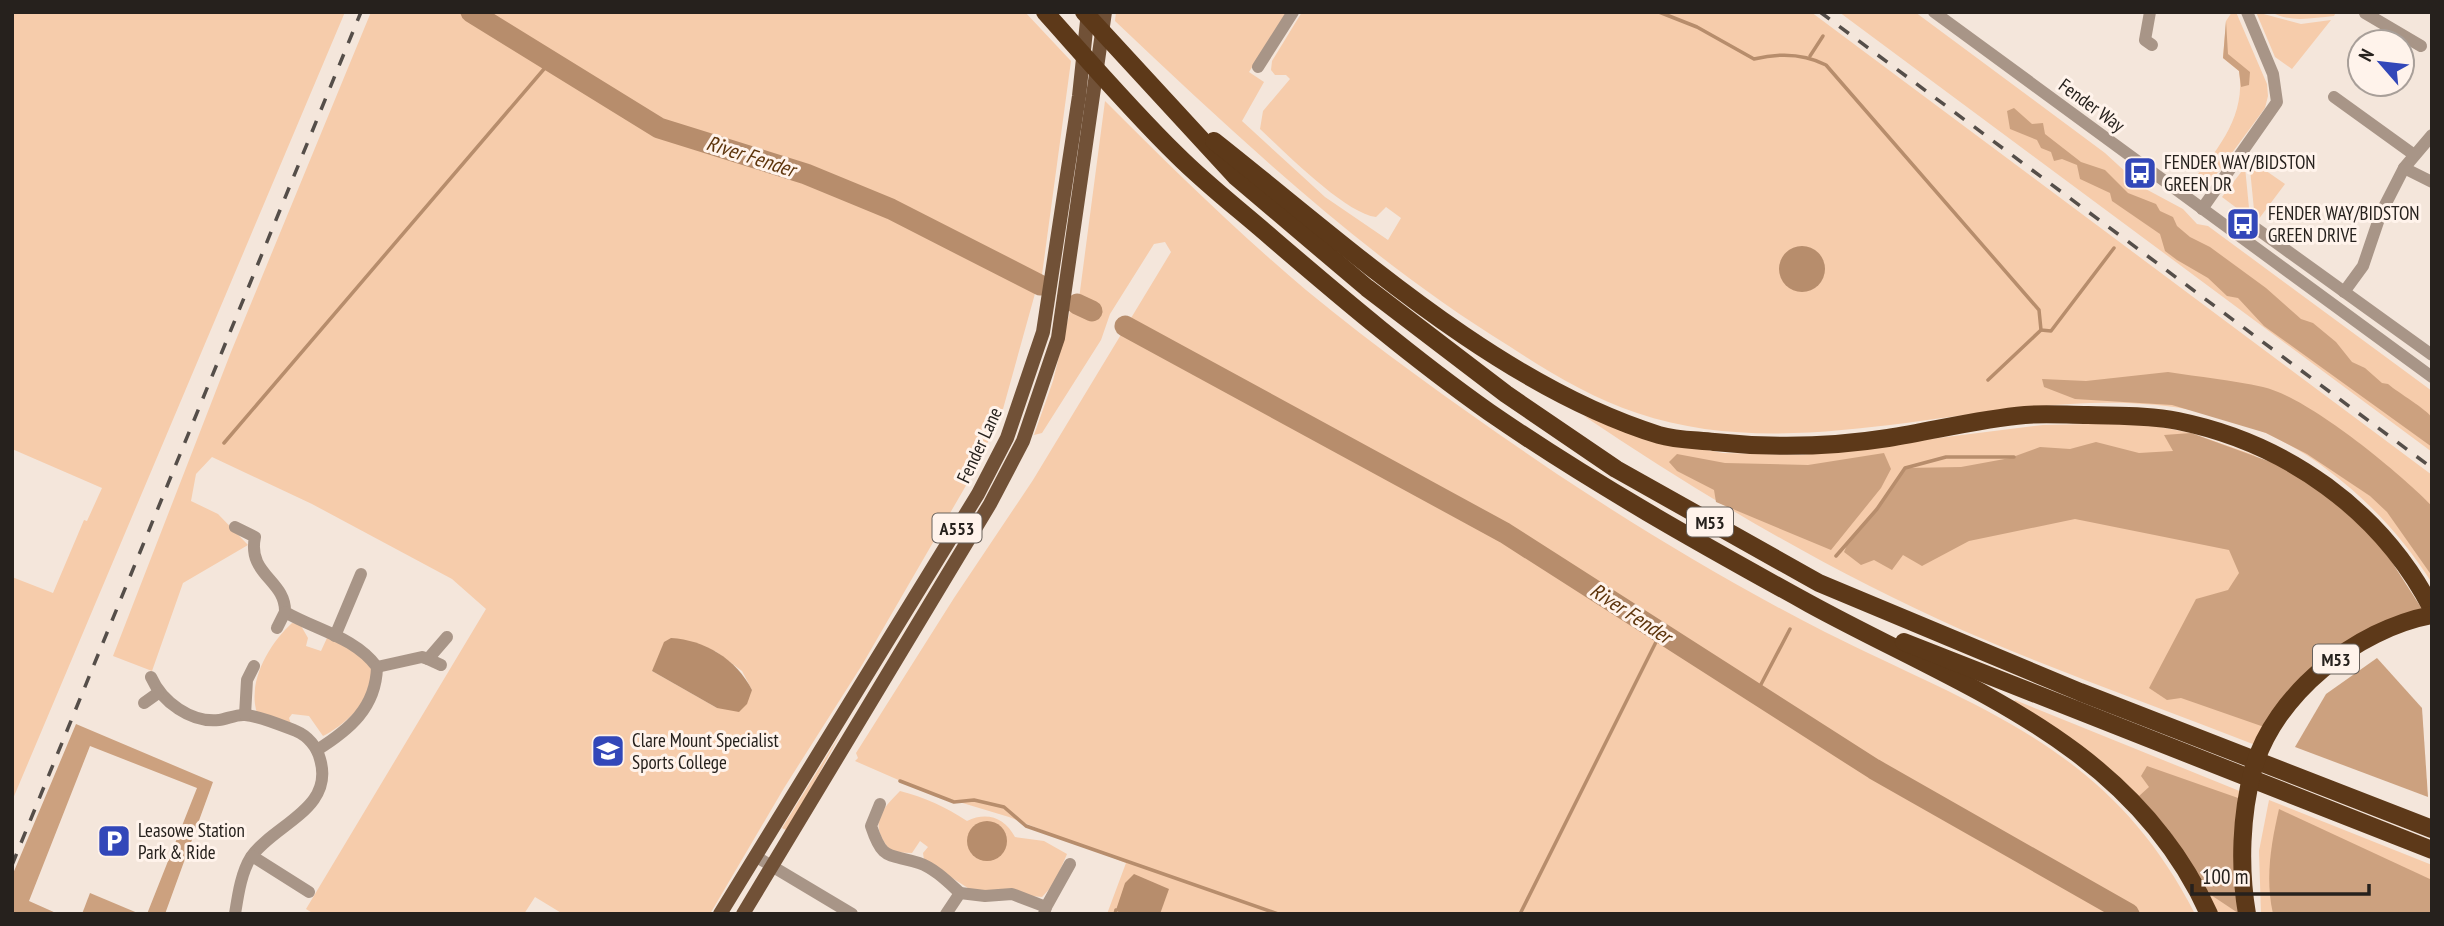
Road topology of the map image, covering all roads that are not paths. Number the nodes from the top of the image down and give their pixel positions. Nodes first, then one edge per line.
1 (1045, 12) edge
2 (1086, 12) edge
3 (1105, 12) edge
4 (1293, 12) edge
5 (1934, 12) edge
6 (2150, 12) edge
7 (2246, 12) edge
8 (2365, 13) edge
9 (2383, 17) edge
10 (2152, 45) dead end
11 (2421, 46) dead end
12 (1258, 67) dead end
13 (2334, 97) dead end
14 (1162, 100) junction
15 (2432, 135) edge
16 (2413, 154) junction
17 (2404, 168) junction
18 (2432, 182) edge
19 (2202, 209) junction
20 (2257, 229) dead end
21 (2294, 256) junction
22 (2283, 270) junction
23 (2344, 292) junction
24 (2432, 355) edge
25 (2432, 377) edge
26 (264, 524) dead end
27 (234, 527) dead end
28 (255, 537) junction
29 (360, 574) dead end
30 (1810, 604) junction
31 (2432, 609) edge
32 (285, 612) junction
33 (2432, 615) edge
34 (277, 628) dead end
35 (335, 636) junction
36 (447, 637) dead end
37 (428, 659) junction
38 (441, 665) dead end
39 (254, 666) dead end
40 (377, 667) junction
41 (151, 677) dead end
42 (158, 693) junction
43 (144, 703) dead end
44 (245, 715) junction
45 (317, 750) junction
46 (880, 804) dead end
47 (2432, 829) edge
48 (2432, 850) edge
49 (252, 856) junction
50 (755, 856) junction
51 (1070, 864) dead end
52 (773, 865) junction
53 (310, 891) dead end
54 (960, 892) junction
55 (1045, 910) edge
56 (235, 914) edge
57 (720, 914) edge
58 (743, 914) edge
59 (852, 914) edge
60 (946, 914) edge
61 (2208, 914) edge
62 (2247, 914) edge

1 - 30 highway, M53
2 - 14 highway, M53
2 - 50 main road, Fender Lane / A553
3 - 52 main road, Fender Lane / A553
4 - 12 street
5 - 19 street, Fender Way
6 - 10 street
7 - 19 street
8 - 9 street
9 - 11 street
13 - 16 street
14 - 31 highway, M53
14 - 47 highway, M53
15 - 16 street
16 - 17 street
17 - 18 street
17 - 23 street
19 - 22 street, Fender Way
20 - 21 street
21 - 22 street
21 - 23 street
22 - 25 street, Fender Way
23 - 24 street
26 - 28 street
27 - 28 street
28 - 32 street
29 - 35 street
30 - 48 highway, M53
30 - 61 highway, M53
32 - 34 street
32 - 35 street
33 - 62 highway, M53
35 - 40 street
36 - 37 street
37 - 38 street
37 - 40 street
39 - 44 street
40 - 45 street
41 - 42 street
42 - 43 street
42 - 44 street
44 - 45 street
45 - 49 street
46 - 54 street
49 - 53 street
49 - 56 street
50 - 52 street
50 - 57 main road, Fender Lane / A553
51 - 55 street
52 - 58 main road, Fender Lane / A553
52 - 59 street
54 - 55 street
54 - 60 street

